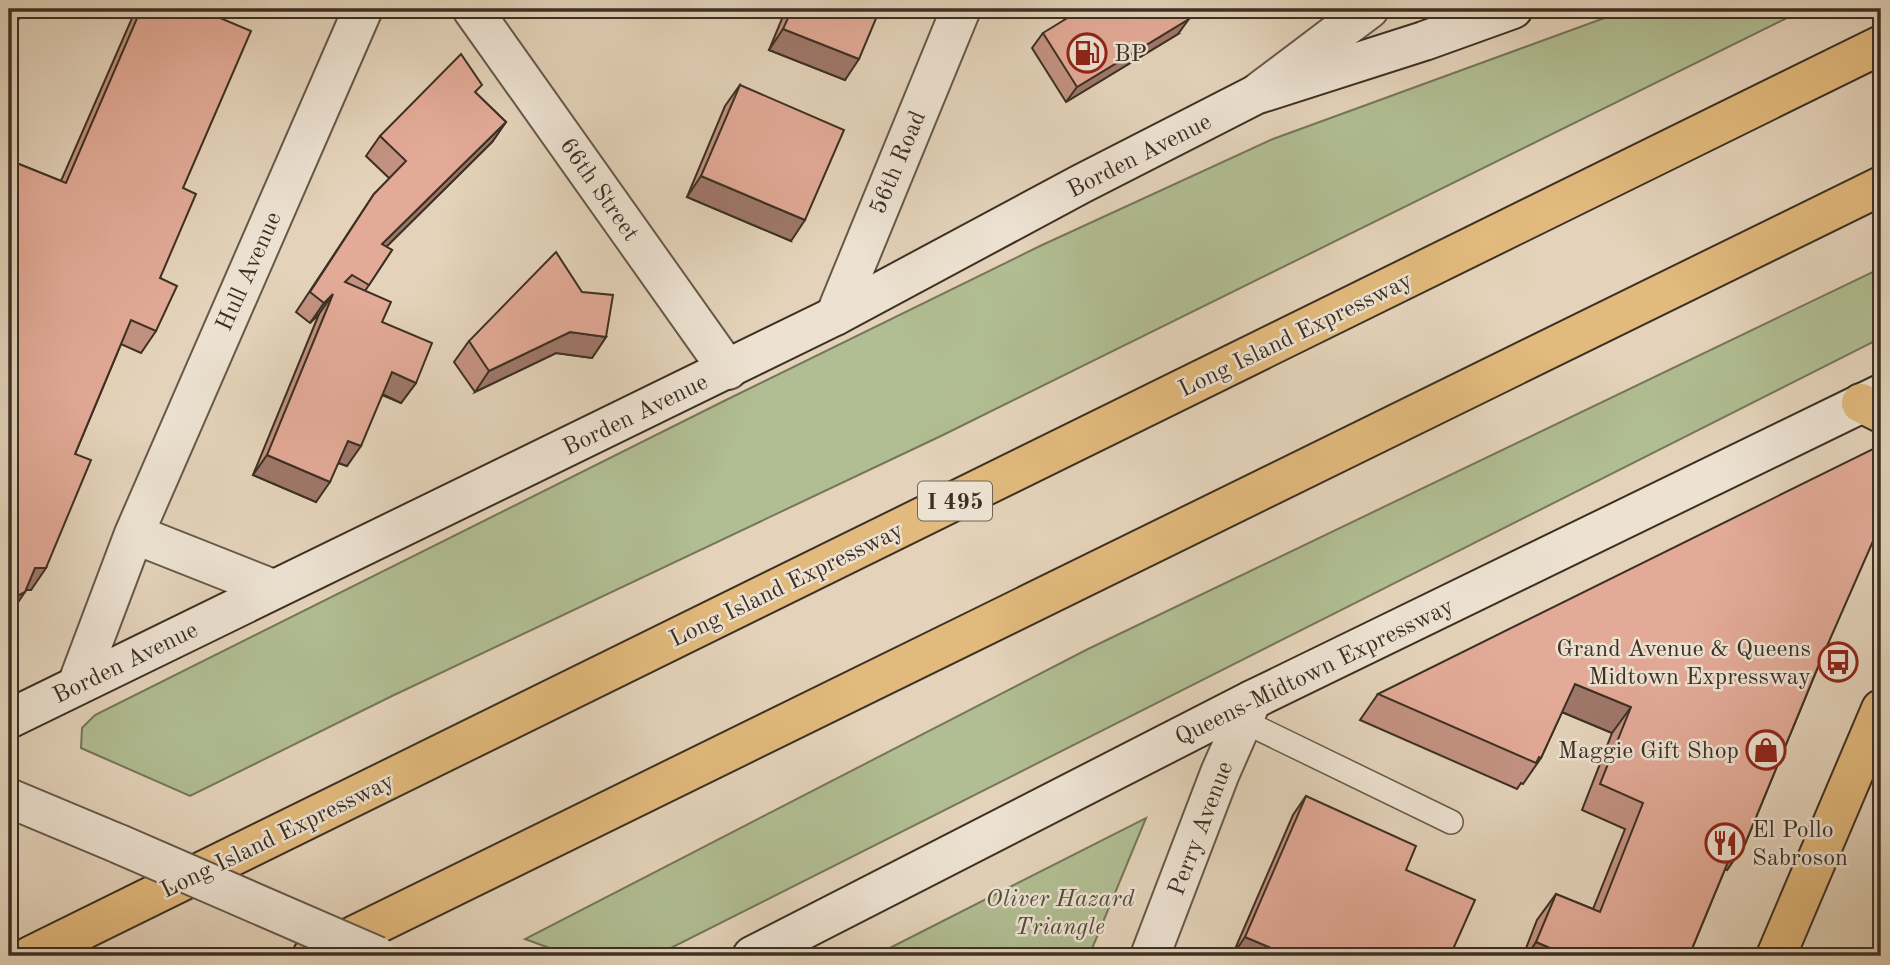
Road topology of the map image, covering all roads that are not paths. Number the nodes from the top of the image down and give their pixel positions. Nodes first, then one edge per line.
1 (363, 9) edge
2 (472, 9) edge
3 (961, 9) edge
4 (1369, 9) edge
5 (1513, 9) edge
6 (1881, 46) edge
7 (1255, 96) junction
8 (1881, 186) edge
9 (835, 316) junction
10 (728, 370) junction
11 (1874, 403) edge
12 (134, 534) junction
13 (273, 589) junction
14 (77, 685) junction
15 (1881, 709) edge
16 (1248, 711) junction
17 (9, 719) edge
18 (9, 798) edge
19 (1451, 822) dead end
20 (30, 956) edge
21 (312, 956) edge
22 (377, 956) edge
23 (751, 956) edge
24 (1150, 956) edge
25 (1776, 956) edge

1 - 12 main road, Hull Avenue
2 - 10 main road, 66th Street
3 - 9 main road, 56th Road
4 - 7 main road, Borden Avenue
5 - 7 main road, Borden Avenue
6 - 20 main road, Long Island Expressway / I 495
7 - 9 main road, Borden Avenue
8 - 21 main road
9 - 10 main road, Borden Avenue
10 - 13 main road, Borden Avenue
11 - 16 main road, Queens-Midtown Expressway
12 - 13 main road
12 - 14 main road, Hull Avenue
13 - 14 main road, Borden Avenue
14 - 17 main road, Borden Avenue
15 - 25 main road
16 - 19 lane
16 - 23 main road, Queens-Midtown Expressway
16 - 24 main road, Perry Avenue
18 - 22 main road, bridge

